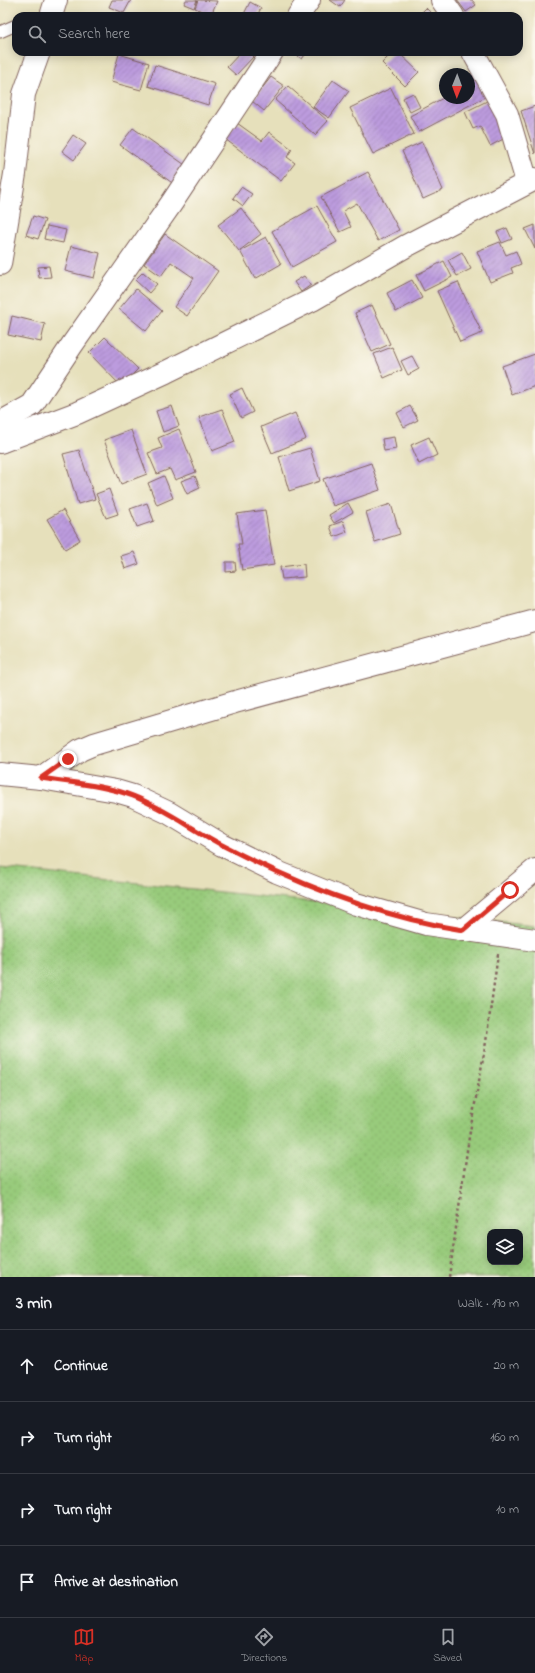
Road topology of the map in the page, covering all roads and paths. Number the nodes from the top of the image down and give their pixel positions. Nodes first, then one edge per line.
1 (309, 0) edge
2 (442, 0) edge
3 (301, 12) edge
4 (450, 12) edge
5 (12, 27) edge
6 (0, 32) edge
7 (38, 56) edge
8 (269, 56) edge
9 (475, 56) edge
10 (531, 181) edge
11 (0, 264) edge
12 (2, 419) edge
13 (0, 442) edge
14 (535, 621) edge
15 (0, 774) edge
16 (41, 778) junction
17 (535, 870) edge
18 (463, 930) junction
19 (500, 936) junction
20 (535, 940) edge
21 (449, 1277) edge

1 - 3 street
2 - 4 street
5 - 6 lane
7 - 11 street
8 - 12 street
9 - 10 street
10 - 13 street
12 - 13 street
14 - 16 street
15 - 16 street
16 - 18 street
17 - 18 street
18 - 19 street
19 - 20 street
19 - 21 path

